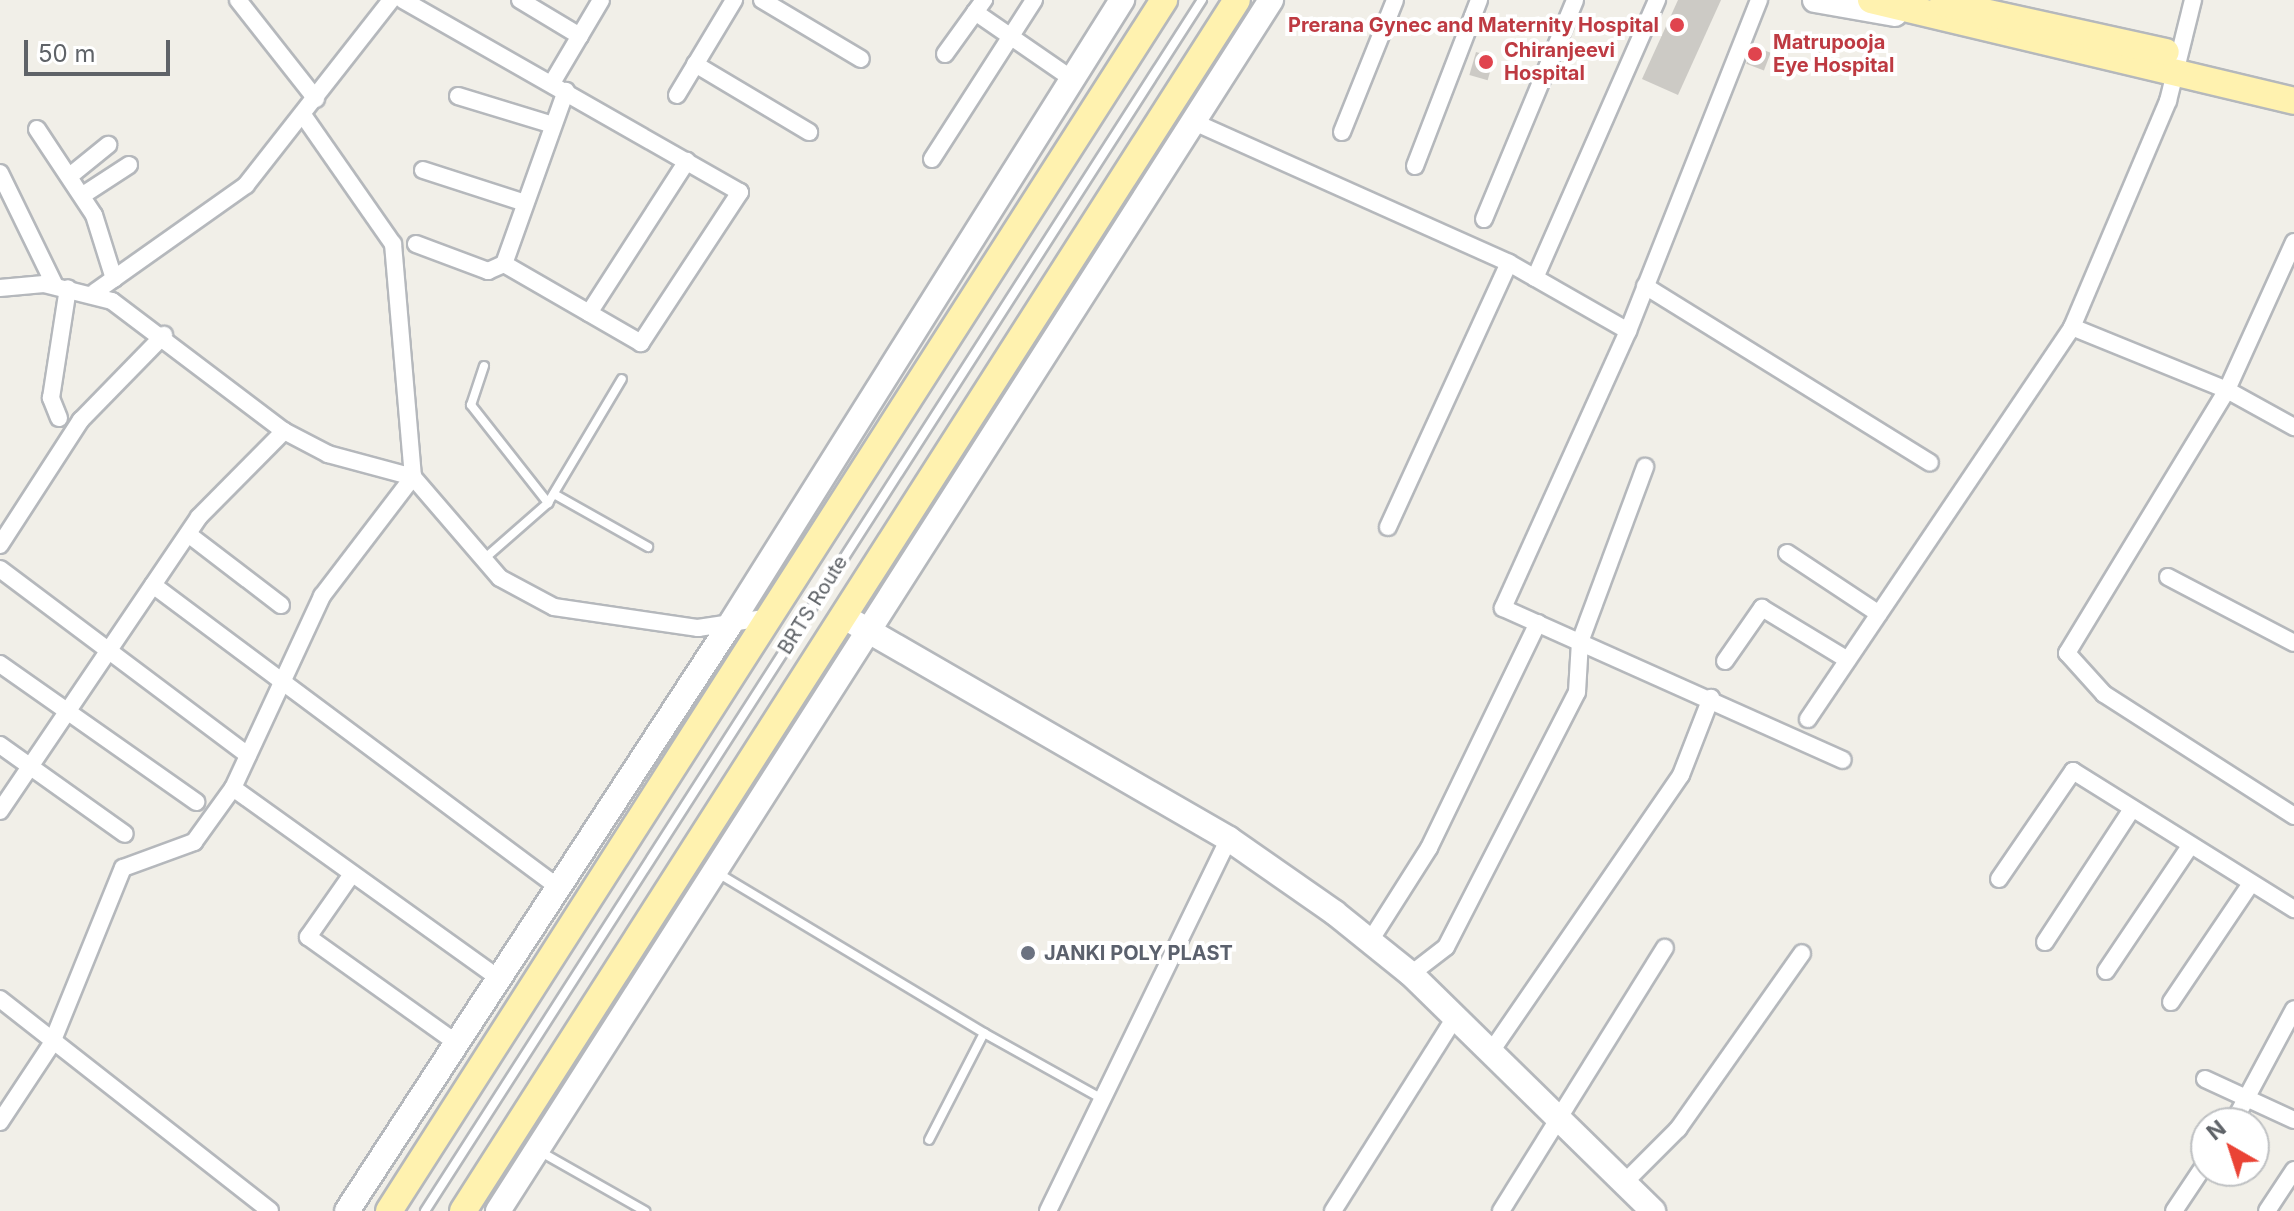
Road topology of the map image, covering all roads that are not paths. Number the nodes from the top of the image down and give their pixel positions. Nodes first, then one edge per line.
1 (238, 0) edge
2 (391, 0) edge
3 (403, 0) edge
4 (520, 0) edge
5 (601, 0) edge
6 (734, 0) edge
7 (762, 0) edge
8 (1034, 0) edge
9 (1122, 0) edge
10 (1164, 0) edge
11 (1202, 0) edge
12 (1237, 0) edge
13 (1271, 0) edge
14 (1395, 0) edge
15 (1479, 0) edge
16 (1575, 0) edge
17 (1657, 0) edge
18 (1759, 0) edge
19 (1815, 0) edge
20 (1871, 0) edge
21 (1978, 0) edge
22 (2193, 0) edge
23 (980, 6) edge
24 (1925, 6) edge
25 (2038, 21) junction
26 (580, 36) junction
27 (1009, 37) junction
28 (945, 54) dead end
29 (861, 59) dead end
30 (695, 64) junction
31 (2176, 64) junction
32 (1072, 79) junction
33 (2294, 83) edge
34 (559, 87) junction
35 (677, 95) dead end
36 (458, 96) dead end
37 (316, 99) junction
38 (2294, 101) edge
39 (303, 115) junction
40 (1194, 122) junction
41 (553, 125) junction
42 (37, 129) dead end
43 (809, 132) dead end
44 (1342, 132) dead end
45 (108, 145) dead end
46 (932, 159) dead end
47 (687, 161) junction
48 (129, 165) dead end
49 (1415, 166) dead end
50 (423, 170) dead end
51 (0, 173) edge
52 (71, 175) junction
53 (83, 195) junction
54 (525, 203) junction
55 (1484, 219) dead end
56 (2294, 242) edge
57 (416, 244) dead end
58 (1509, 263) junction
59 (504, 264) junction
60 (1535, 278) junction
61 (114, 279) junction
62 (1645, 286) junction
63 (62, 287) junction
64 (0, 288) edge
65 (95, 292) junction
66 (589, 313) junction
67 (2072, 327) junction
68 (1628, 331) junction
69 (164, 335) junction
70 (484, 366) dead end
71 (622, 379) dead end
72 (2227, 390) junction
73 (59, 418) dead end
74 (858, 421) junction
75 (2294, 427) edge
76 (284, 431) junction
77 (889, 437) junction
78 (1930, 463) dead end
79 (1645, 467) dead end
80 (413, 477) junction
81 (554, 494) junction
82 (548, 503) junction
83 (1388, 527) dead end
84 (188, 534) junction
85 (0, 545) edge
86 (648, 547) dead end
87 (1787, 553) dead end
88 (484, 559) junction
89 (0, 569) edge
90 (2168, 577) dead end
91 (153, 585) junction
92 (281, 605) dead end
93 (1879, 614) junction
94 (843, 616) junction
95 (775, 617) junction
96 (731, 623) junction
97 (1538, 623) junction
98 (868, 631) junction
99 (1580, 642) junction
100 (2294, 643) edge
101 (108, 652) junction
102 (1848, 660) junction
103 (1725, 661) dead end
104 (0, 664) edge
105 (282, 682) junction
106 (1711, 698) junction
107 (70, 708) junction
108 (1808, 719) dead end
109 (658, 735) junction
110 (0, 745) edge
111 (686, 754) junction
112 (248, 755) junction
113 (1843, 760) dead end
114 (31, 766) junction
115 (233, 788) junction
116 (196, 802) dead end
117 (2132, 809) junction
118 (0, 811) edge
119 (2294, 816) edge
120 (125, 834) dead end
121 (1229, 839) junction
122 (2190, 846) junction
123 (715, 872) junction
124 (352, 874) junction
125 (1999, 879) dead end
126 (2250, 885) junction
127 (559, 888) junction
128 (2292, 904) edge
129 (1370, 941) junction
130 (2045, 942) dead end
131 (1665, 948) dead end
132 (1802, 953) dead end
133 (2106, 971) dead end
134 (1411, 974) junction
135 (500, 979) junction
136 (0, 999) edge
137 (2171, 1002) dead end
138 (2294, 1009) edge
139 (1455, 1017) junction
140 (984, 1033) junction
141 (458, 1044) junction
142 (51, 1045) junction
143 (1490, 1053) junction
144 (2205, 1079) dead end
145 (1102, 1099) junction
146 (2249, 1099) junction
147 (2244, 1107) edge
148 (2294, 1120) edge
149 (0, 1122) edge
150 (1558, 1125) junction
151 (929, 1140) dead end
152 (537, 1150) junction
153 (2294, 1170) edge
154 (1623, 1184) junction
155 (2190, 1187) edge
156 (270, 1211) edge
157 (347, 1211) edge
158 (389, 1211) edge
159 (425, 1211) edge
160 (463, 1211) edge
161 (498, 1211) edge
162 (645, 1211) edge
163 (1048, 1211) edge
164 (1333, 1211) edge
165 (1501, 1211) edge
166 (1653, 1211) edge
167 (2174, 1211) edge
168 (2267, 1211) edge

1 - 37 street
2 - 37 street
3 - 34 street
4 - 26 street
5 - 26 street
6 - 30 street
7 - 29 street
8 - 27 street
9 - 32 street
10 - 77 main road
11 - 159 lane, BRTS Route
12 - 94 main road
13 - 40 street
14 - 44 street
15 - 49 street
16 - 55 street
17 - 60 street
18 - 62 street
19 - 24 street
20 - 24 main road
21 - 25 street
22 - 31 street
23 - 27 street
23 - 28 street
24 - 25 main road
24 - 31 main road
25 - 31 main road
26 - 34 street
27 - 32 street
27 - 46 street
30 - 35 street
30 - 43 street
31 - 33 main road
31 - 38 main road
31 - 67 street
32 - 74 street
34 - 41 street
34 - 47 street
36 - 41 street
37 - 39 street
39 - 61 street
39 - 80 street
40 - 58 street
40 - 98 street
41 - 54 street
42 - 52 street
45 - 52 street
47 - 66 street
47 - 66 street
48 - 53 street
50 - 54 street
51 - 63 street
52 - 53 street
53 - 61 street
54 - 59 street
56 - 72 street
57 - 59 street
58 - 60 street
58 - 83 street
59 - 66 street
60 - 68 street
61 - 65 street
62 - 68 street
62 - 78 street
63 - 64 street
63 - 65 street
63 - 73 street
65 - 69 street
67 - 72 street
67 - 93 street
68 - 97 street
69 - 76 street
69 - 85 street
70 - 82 lane
71 - 81 lane
72 - 75 street
72 - 119 street
74 - 77 street
74 - 96 street
76 - 80 street
76 - 84 street
77 - 95 main road
79 - 99 street
80 - 88 street
80 - 105 street
81 - 82 lane
81 - 86 lane
82 - 88 lane
84 - 91 street
84 - 92 street
87 - 93 street
88 - 96 street
89 - 101 street
90 - 100 street
91 - 101 street
91 - 105 street
93 - 102 street
94 - 98 street
94 - 160 main road
95 - 96 street
95 - 111 main road
96 - 109 street
97 - 99 street
97 - 129 street
98 - 121 street
98 - 123 street
99 - 106 street
99 - 134 street
101 - 107 street
101 - 112 street
102 - 103 street
102 - 108 street
104 - 107 street
105 - 112 street
105 - 127 street
106 - 113 street
106 - 143 street
107 - 114 street
107 - 116 street
109 - 111 street
109 - 127 street
110 - 114 street
111 - 158 main road
112 - 115 street
114 - 118 street
114 - 120 street
115 - 124 street
115 - 142 street
117 - 122 street
117 - 125 street
117 - 130 street
121 - 129 street
121 - 145 street
122 - 126 street
122 - 133 street
123 - 140 lane
123 - 152 street
124 - 135 street
124 - 141 street
126 - 128 street
126 - 137 street
127 - 135 street
129 - 134 street
131 - 150 street
132 - 154 street
134 - 139 street
135 - 141 street
136 - 142 street
138 - 146 street
139 - 143 street
139 - 164 street
140 - 145 lane
140 - 151 lane
141 - 157 street
142 - 149 street
142 - 156 street
143 - 150 street
144 - 146 street
145 - 163 street
146 - 147 street
146 - 148 street
150 - 154 street
150 - 165 street
152 - 161 street
152 - 162 lane
153 - 168 street
154 - 166 street
155 - 167 street

